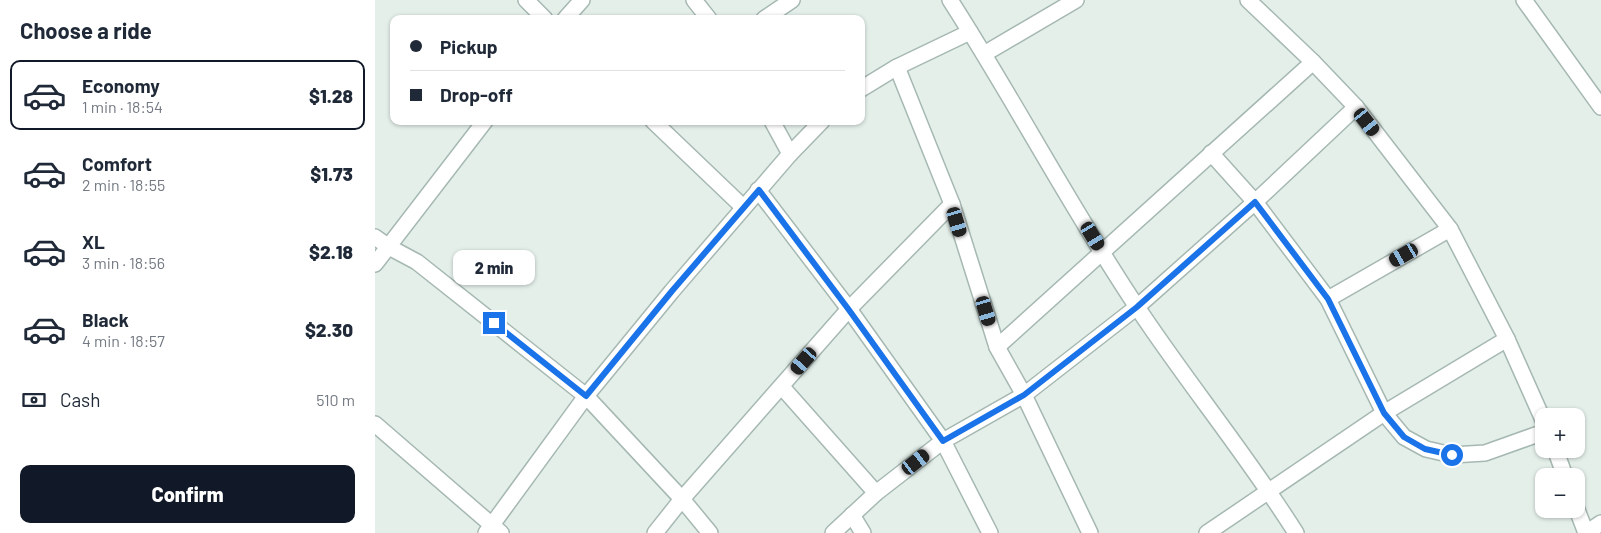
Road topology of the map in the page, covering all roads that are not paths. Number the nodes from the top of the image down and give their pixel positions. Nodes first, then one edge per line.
1 (526, 0) edge
2 (583, 0) edge
3 (694, 0) edge
4 (792, 0) edge
5 (950, 0) edge
6 (1076, 0) edge
7 (1248, 0) edge
8 (1524, 0) edge
9 (541, 15) edge
10 (569, 15) edge
11 (706, 15) edge
12 (770, 15) edge
13 (970, 32) junction
14 (984, 54) junction
15 (1313, 62) junction
16 (897, 67) junction
17 (865, 87) edge
18 (1599, 99) edge
19 (1355, 107) junction
20 (482, 125) edge
21 (657, 125) edge
22 (774, 125) edge
23 (818, 125) edge
24 (1211, 153) junction
25 (790, 154) junction
26 (759, 190) junction
27 (1255, 202) junction
28 (951, 204) junction
29 (743, 208) junction
30 (1450, 229) junction
31 (375, 236) edge
32 (389, 247) junction
33 (1103, 252) junction
34 (375, 264) edge
35 (1328, 299) junction
36 (1137, 307) junction
37 (849, 310) junction
38 (1507, 339) junction
39 (997, 347) junction
40 (782, 387) junction
41 (1024, 395) junction
42 (586, 396) junction
43 (1538, 408) edge
44 (1384, 413) junction
45 (375, 424) edge
46 (1535, 435) edge
47 (943, 441) junction
48 (1270, 491) junction
49 (876, 493) junction
50 (682, 499) junction
51 (852, 515) junction
52 (1580, 518) edge
53 (1601, 523) edge
54 (493, 530) edge
55 (655, 533) edge
56 (710, 533) edge
57 (833, 533) edge
58 (863, 533) edge
59 (990, 533) edge
60 (1090, 533) edge
61 (1207, 533) edge
62 (1296, 533) edge
63 (1586, 533) edge

1 - 9 street
2 - 10 street
3 - 11 street
4 - 12 street
5 - 13 street
6 - 14 street
7 - 15 street
8 - 18 street
13 - 14 street
13 - 16 street
14 - 33 street
15 - 19 street
15 - 24 street
16 - 17 street
16 - 28 street
19 - 27 street
19 - 30 street
20 - 32 street
21 - 29 street
22 - 25 street
23 - 25 street
24 - 27 street
24 - 33 street
25 - 26 street
26 - 29 street
26 - 37 street
27 - 35 street
27 - 36 street
28 - 37 street
28 - 39 street
29 - 42 street
30 - 35 street
30 - 38 street
31 - 32 street
32 - 34 street
32 - 42 street
33 - 36 street
33 - 39 street
35 - 44 street
36 - 41 street
36 - 48 street
37 - 40 street
37 - 47 street
38 - 43 street
38 - 44 street
39 - 41 street
40 - 49 street
40 - 50 street
41 - 47 street
41 - 60 street
42 - 50 street
42 - 54 street
44 - 46 street
44 - 48 street
45 - 54 street
47 - 49 street
47 - 59 street
48 - 61 street
48 - 62 street
49 - 51 street
50 - 55 street
50 - 56 street
51 - 57 street
51 - 58 street
52 - 63 street
53 - 63 street

